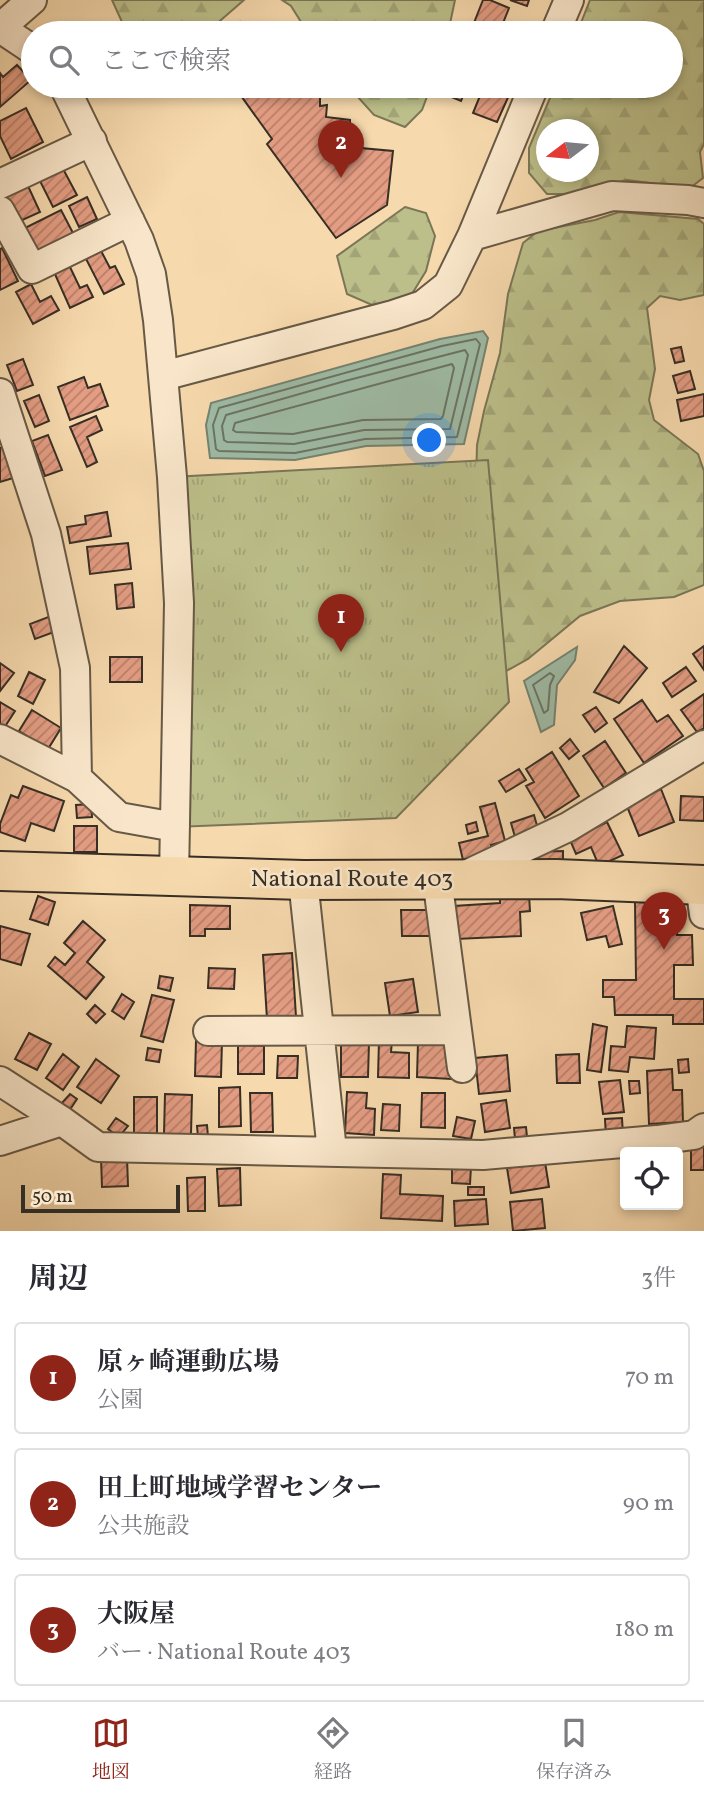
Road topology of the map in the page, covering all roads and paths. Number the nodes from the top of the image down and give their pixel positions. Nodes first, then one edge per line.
1 (32, 0) edge
2 (569, 0) edge
3 (560, 21) edge
4 (0, 28) edge
5 (21, 42) edge
6 (70, 98) edge
7 (529, 98) edge
8 (92, 141) junction
9 (0, 184) edge
10 (704, 203) edge
11 (0, 211) edge
12 (130, 221) junction
13 (472, 236) junction
14 (163, 376) junction
15 (0, 393) edge
16 (0, 739) edge
17 (703, 750) edge
18 (77, 778) junction
19 (175, 827) junction
20 (0, 871) edge
21 (174, 877) junction
22 (448, 878) junction
23 (303, 880) junction
24 (703, 894) edge
25 (319, 1030) junction
26 (457, 1030) junction
27 (208, 1031) dead end
28 (462, 1068) dead end
29 (0, 1082) edge
30 (62, 1121) junction
31 (704, 1128) edge
32 (0, 1141) edge
33 (332, 1151) junction

1 - 4 street
2 - 3 street
4 - 5 street
6 - 8 street
7 - 13 street
8 - 9 street
8 - 12 street
10 - 13 street
11 - 12 street
12 - 14 street
13 - 14 street
14 - 19 street
15 - 18 street
16 - 18 street
17 - 22 street
18 - 19 street
19 - 21 street
20 - 21 highway, National Route 403
21 - 23 highway, National Route 403
22 - 23 highway, National Route 403
22 - 24 highway, National Route 403
22 - 26 street
23 - 25 street
25 - 26 street
25 - 27 street
25 - 33 street
26 - 28 street
29 - 30 street
30 - 32 street
30 - 33 street
31 - 33 street

